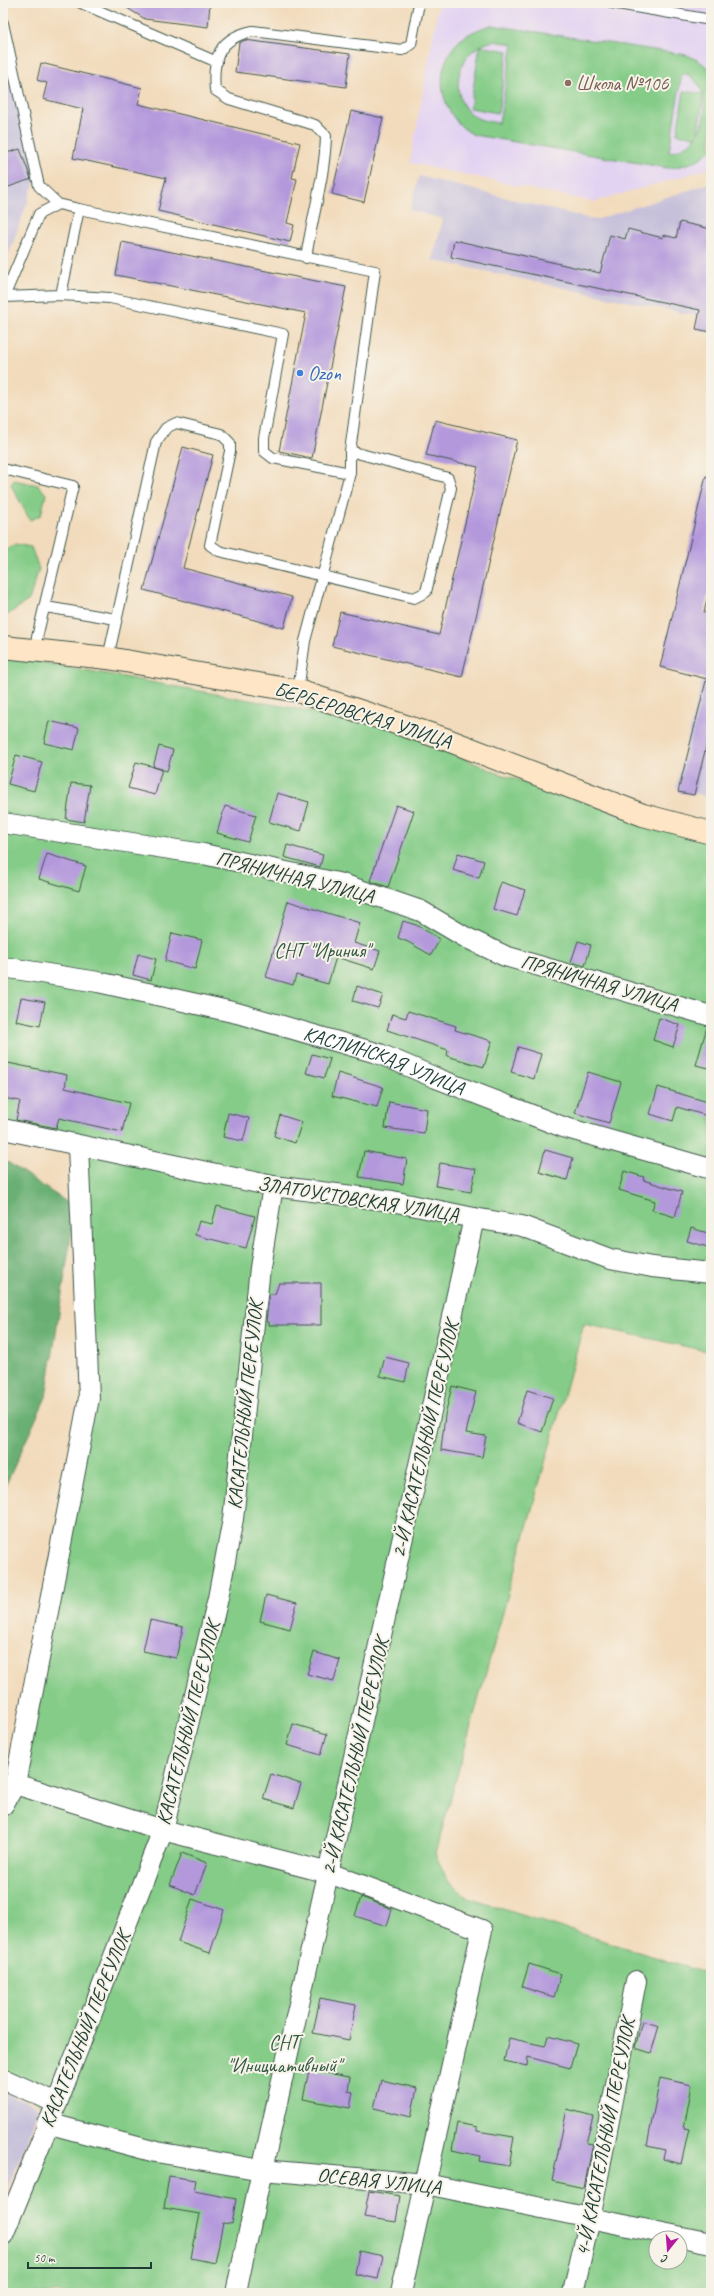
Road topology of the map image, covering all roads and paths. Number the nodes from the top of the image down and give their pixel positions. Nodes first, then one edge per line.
1 (81, 3) edge
2 (420, 3) edge
3 (612, 3) edge
4 (711, 20) edge
5 (3, 23) edge
6 (217, 62) junction
7 (58, 204) junction
8 (79, 209) junction
9 (306, 258) junction
10 (61, 295) junction
11 (3, 297) edge
12 (350, 451) junction
13 (3, 469) edge
14 (350, 473) junction
15 (324, 576) junction
16 (46, 607) junction
17 (116, 619) junction
18 (3, 647) edge
19 (34, 650) junction
20 (108, 658) junction
21 (298, 691) junction
22 (3, 823) edge
23 (711, 833) edge
24 (3, 967) edge
25 (711, 1016) edge
26 (3, 1129) edge
27 (78, 1146) junction
28 (711, 1169) edge
29 (274, 1186) junction
30 (474, 1218) junction
31 (711, 1273) edge
32 (14, 1784) junction
33 (3, 1806) edge
34 (163, 1830) junction
35 (328, 1873) junction
36 (636, 1981) dead end
37 (3, 2079) edge
38 (57, 2103) junction
39 (47, 2123) junction
40 (262, 2170) junction
41 (426, 2184) junction
42 (590, 2218) junction
43 (3, 2235) edge
44 (711, 2243) edge
45 (236, 2293) edge
46 (401, 2293) edge
47 (573, 2293) edge

1 - 6 lane
2 - 6 lane
3 - 4 lane
5 - 7 lane
6 - 9 lane
7 - 8 lane
7 - 11 lane
8 - 9 lane
8 - 10 lane
9 - 12 lane
10 - 11 lane
10 - 14 lane
12 - 14 lane
12 - 15 lane
13 - 16 lane
14 - 15 lane
15 - 17 lane
15 - 21 lane
16 - 17 lane
16 - 19 lane
17 - 20 lane
18 - 19 street, БЕРБЕРОВСКАЯ УЛИЦА
19 - 20 street, БЕРБЕРОВСКАЯ УЛИЦА
20 - 21 street, БЕРБЕРОВСКАЯ УЛИЦА
21 - 23 street, БЕРБЕРОВСКАЯ УЛИЦА
22 - 25 street, ПРЯНИЧНАЯ УЛИЦА
24 - 28 street, КАСЛИНСКАЯ УЛИЦА
26 - 27 street, ЗЛАТОУСТОВСКАЯ УЛИЦА
27 - 29 street, ЗЛАТОУСТОВСКАЯ УЛИЦА
27 - 32 street
29 - 30 street, ЗЛАТОУСТОВСКАЯ УЛИЦА
29 - 34 street, КАСАТЕЛЬНЫЙ ПЕРЕУЛОК
30 - 31 street, ЗЛАТОУСТОВСКАЯ УЛИЦА
30 - 35 street, 2-Й КАСАТЕЛЬНЫЙ ПЕРЕУЛОК
32 - 33 street
32 - 34 street
34 - 35 street
34 - 38 street, КАСАТЕЛЬНЫЙ ПЕРЕУЛОК
35 - 40 street, 2-Й КАСАТЕЛЬНЫЙ ПЕРЕУЛОК
35 - 41 street
36 - 42 street, 4-Й КАСАТЕЛЬНЫЙ ПЕРЕУЛОК
37 - 38 street
38 - 39 street, КАСАТЕЛЬНЫЙ ПЕРЕУЛОК
39 - 40 street, ОСЕВАЯ УЛИЦА
39 - 43 street, КАСАТЕЛЬНЫЙ ПЕРЕУЛОК
40 - 41 street, ОСЕВАЯ УЛИЦА
40 - 45 street, 2-Й КАСАТЕЛЬНЫЙ ПЕРЕУЛОК
41 - 42 street, ОСЕВАЯ УЛИЦА
41 - 46 street
42 - 44 street, ОСЕВАЯ УЛИЦА
42 - 47 street, 4-Й КАСАТЕЛЬНЫЙ ПЕРЕУЛОК

